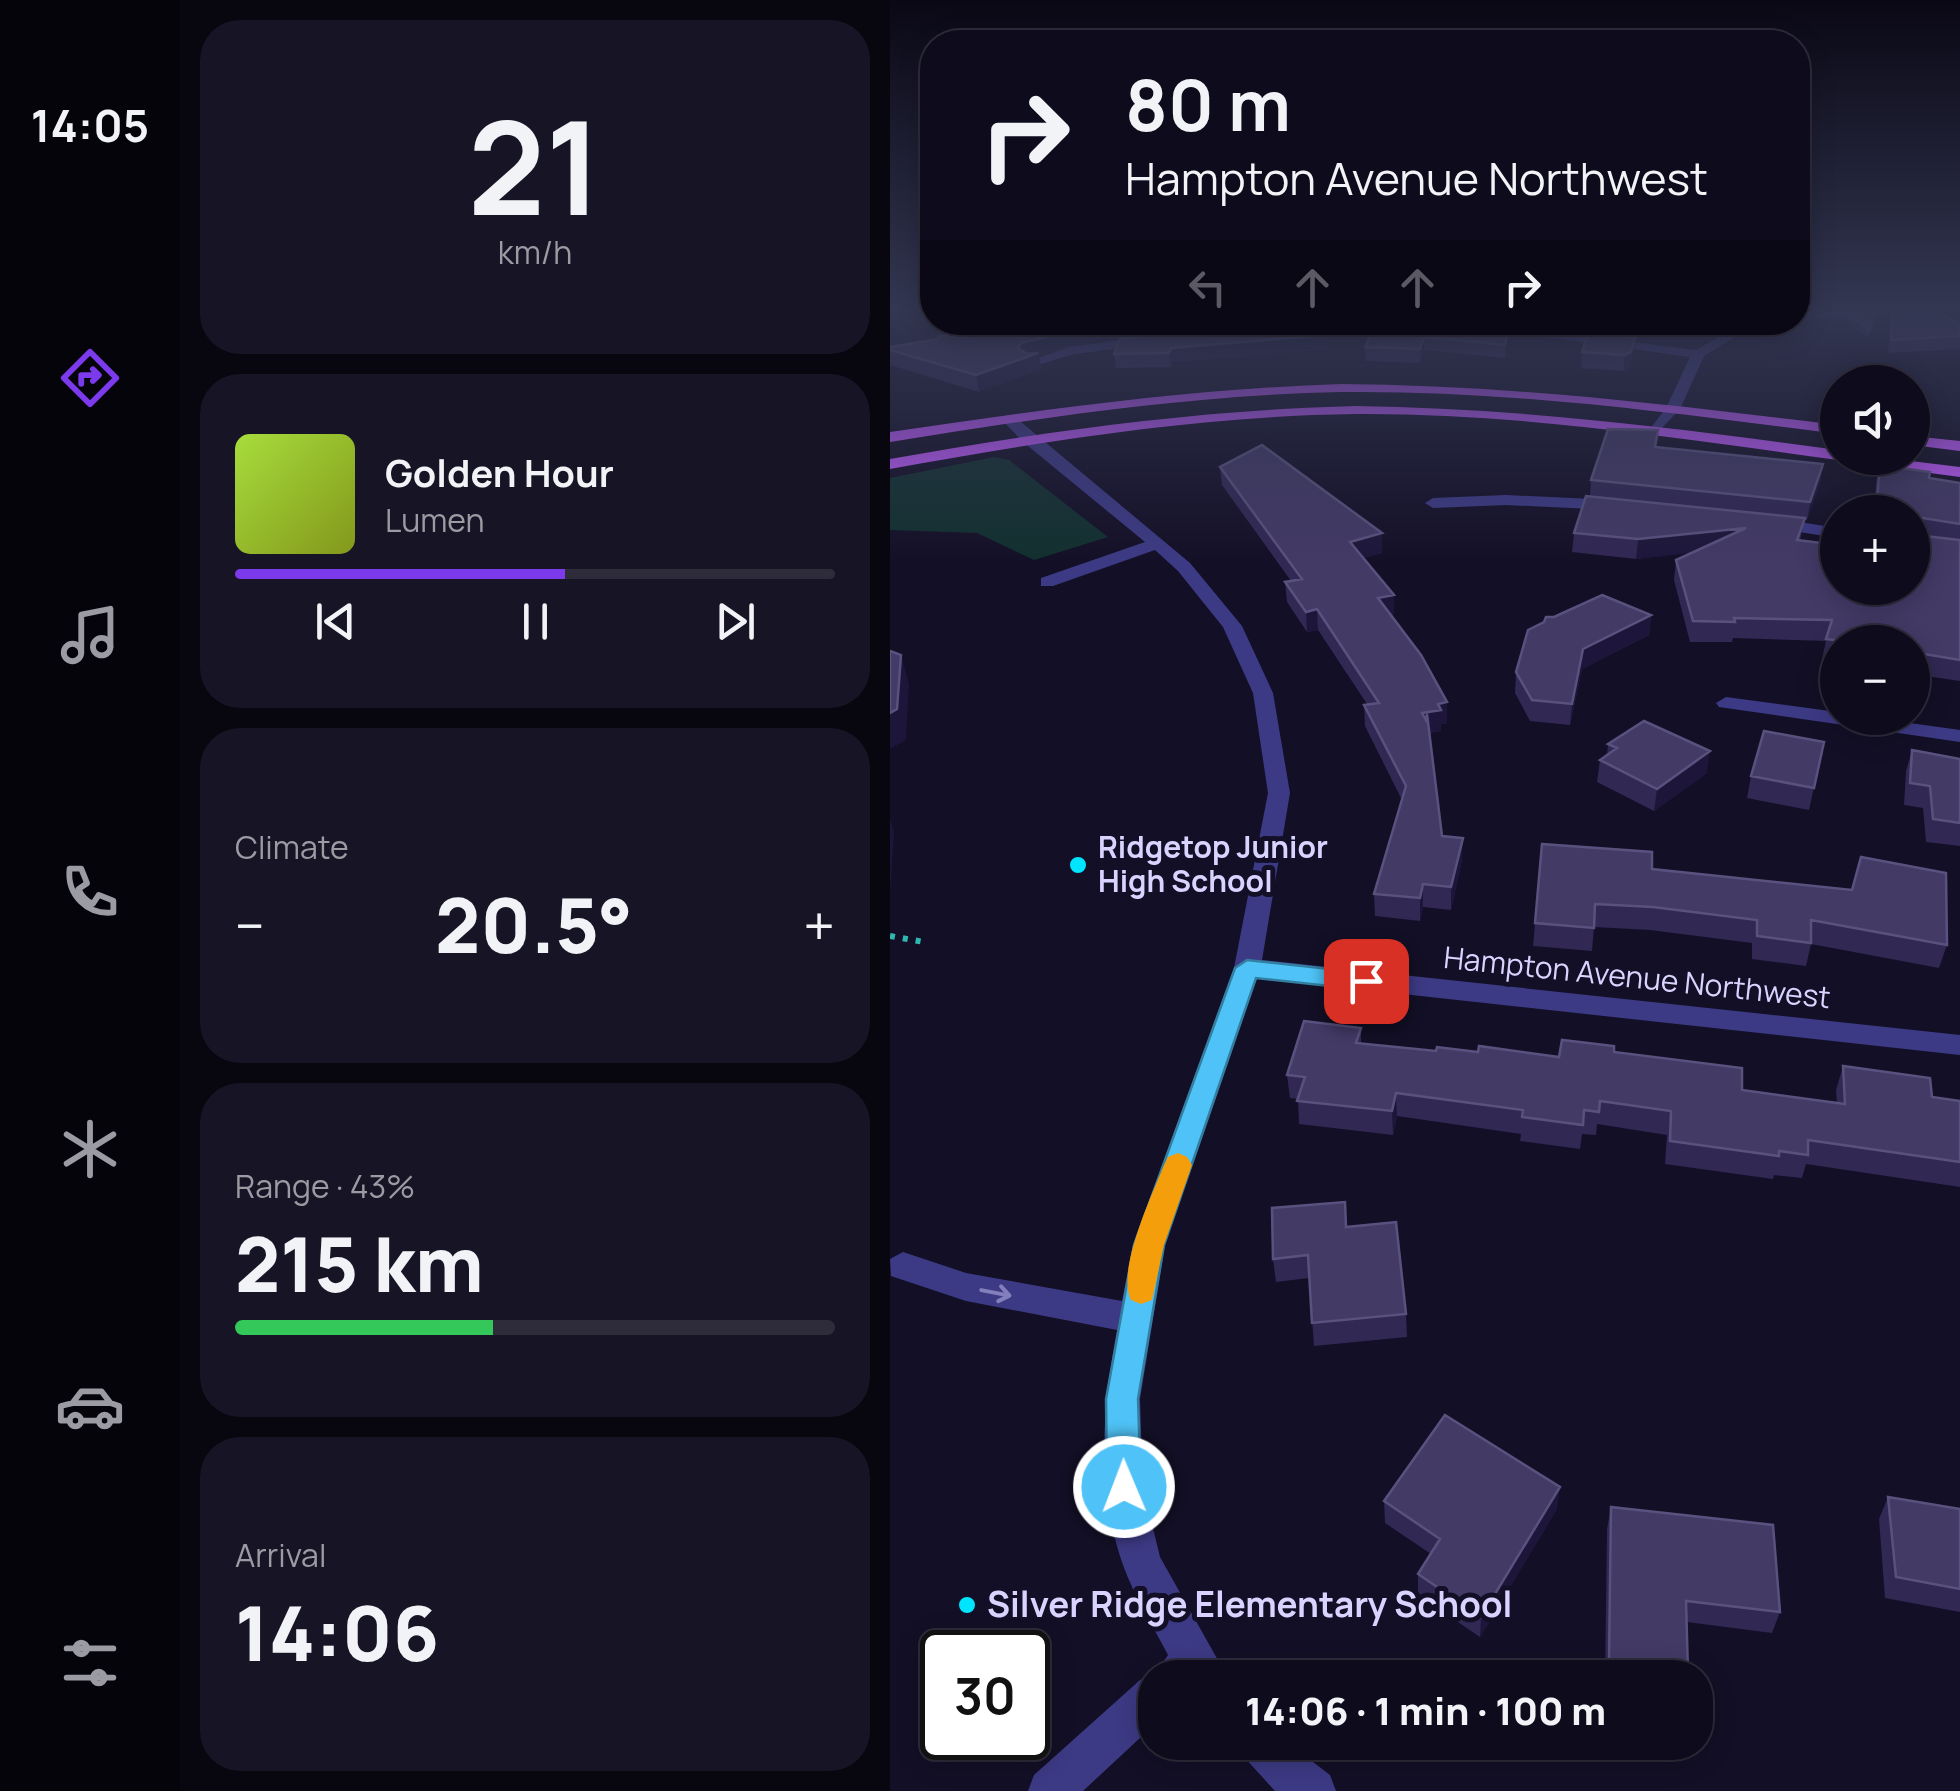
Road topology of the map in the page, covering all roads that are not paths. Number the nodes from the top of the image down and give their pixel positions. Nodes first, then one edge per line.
1 (1206, 397) edge
2 (1565, 397) edge
3 (1678, 397) edge
4 (1673, 408) junction
5 (1009, 419) junction
6 (1820, 428) edge
7 (1656, 430) junction
8 (890, 437) edge
9 (1027, 438) junction
10 (1930, 442) edge
11 (1960, 446) edge
12 (1820, 453) edge
13 (890, 464) edge
14 (1930, 468) edge
15 (1960, 472) edge
16 (1434, 503) dead end
17 (1636, 506) edge
18 (1762, 522) edge
19 (1820, 530) edge
20 (1158, 544) junction
21 (1047, 582) dead end
22 (1726, 703) dead end
23 (1960, 736) edge
24 (1247, 968) junction
25 (1960, 1045) edge
26 (903, 1266) dead end
27 (1136, 1319) junction
28 (1186, 1660) edge
29 (1138, 1711) edge
30 (1274, 1760) edge
31 (1051, 1791) edge
32 (1314, 1791) edge

1 - 5 main road
2 - 4 main road
3 - 4 street
4 - 6 main road
4 - 7 street
5 - 8 main road
5 - 9 street
7 - 9 main road
7 - 12 main road
9 - 13 main road
9 - 20 street
10 - 11 main road
14 - 15 main road
16 - 17 street
18 - 19 street
20 - 21 street
20 - 24 street
22 - 23 street
24 - 25 street, Hampton Avenue Northwest
24 - 27 street
26 -> 27 street
27 - 28 street
29 - 31 street
30 - 32 street

